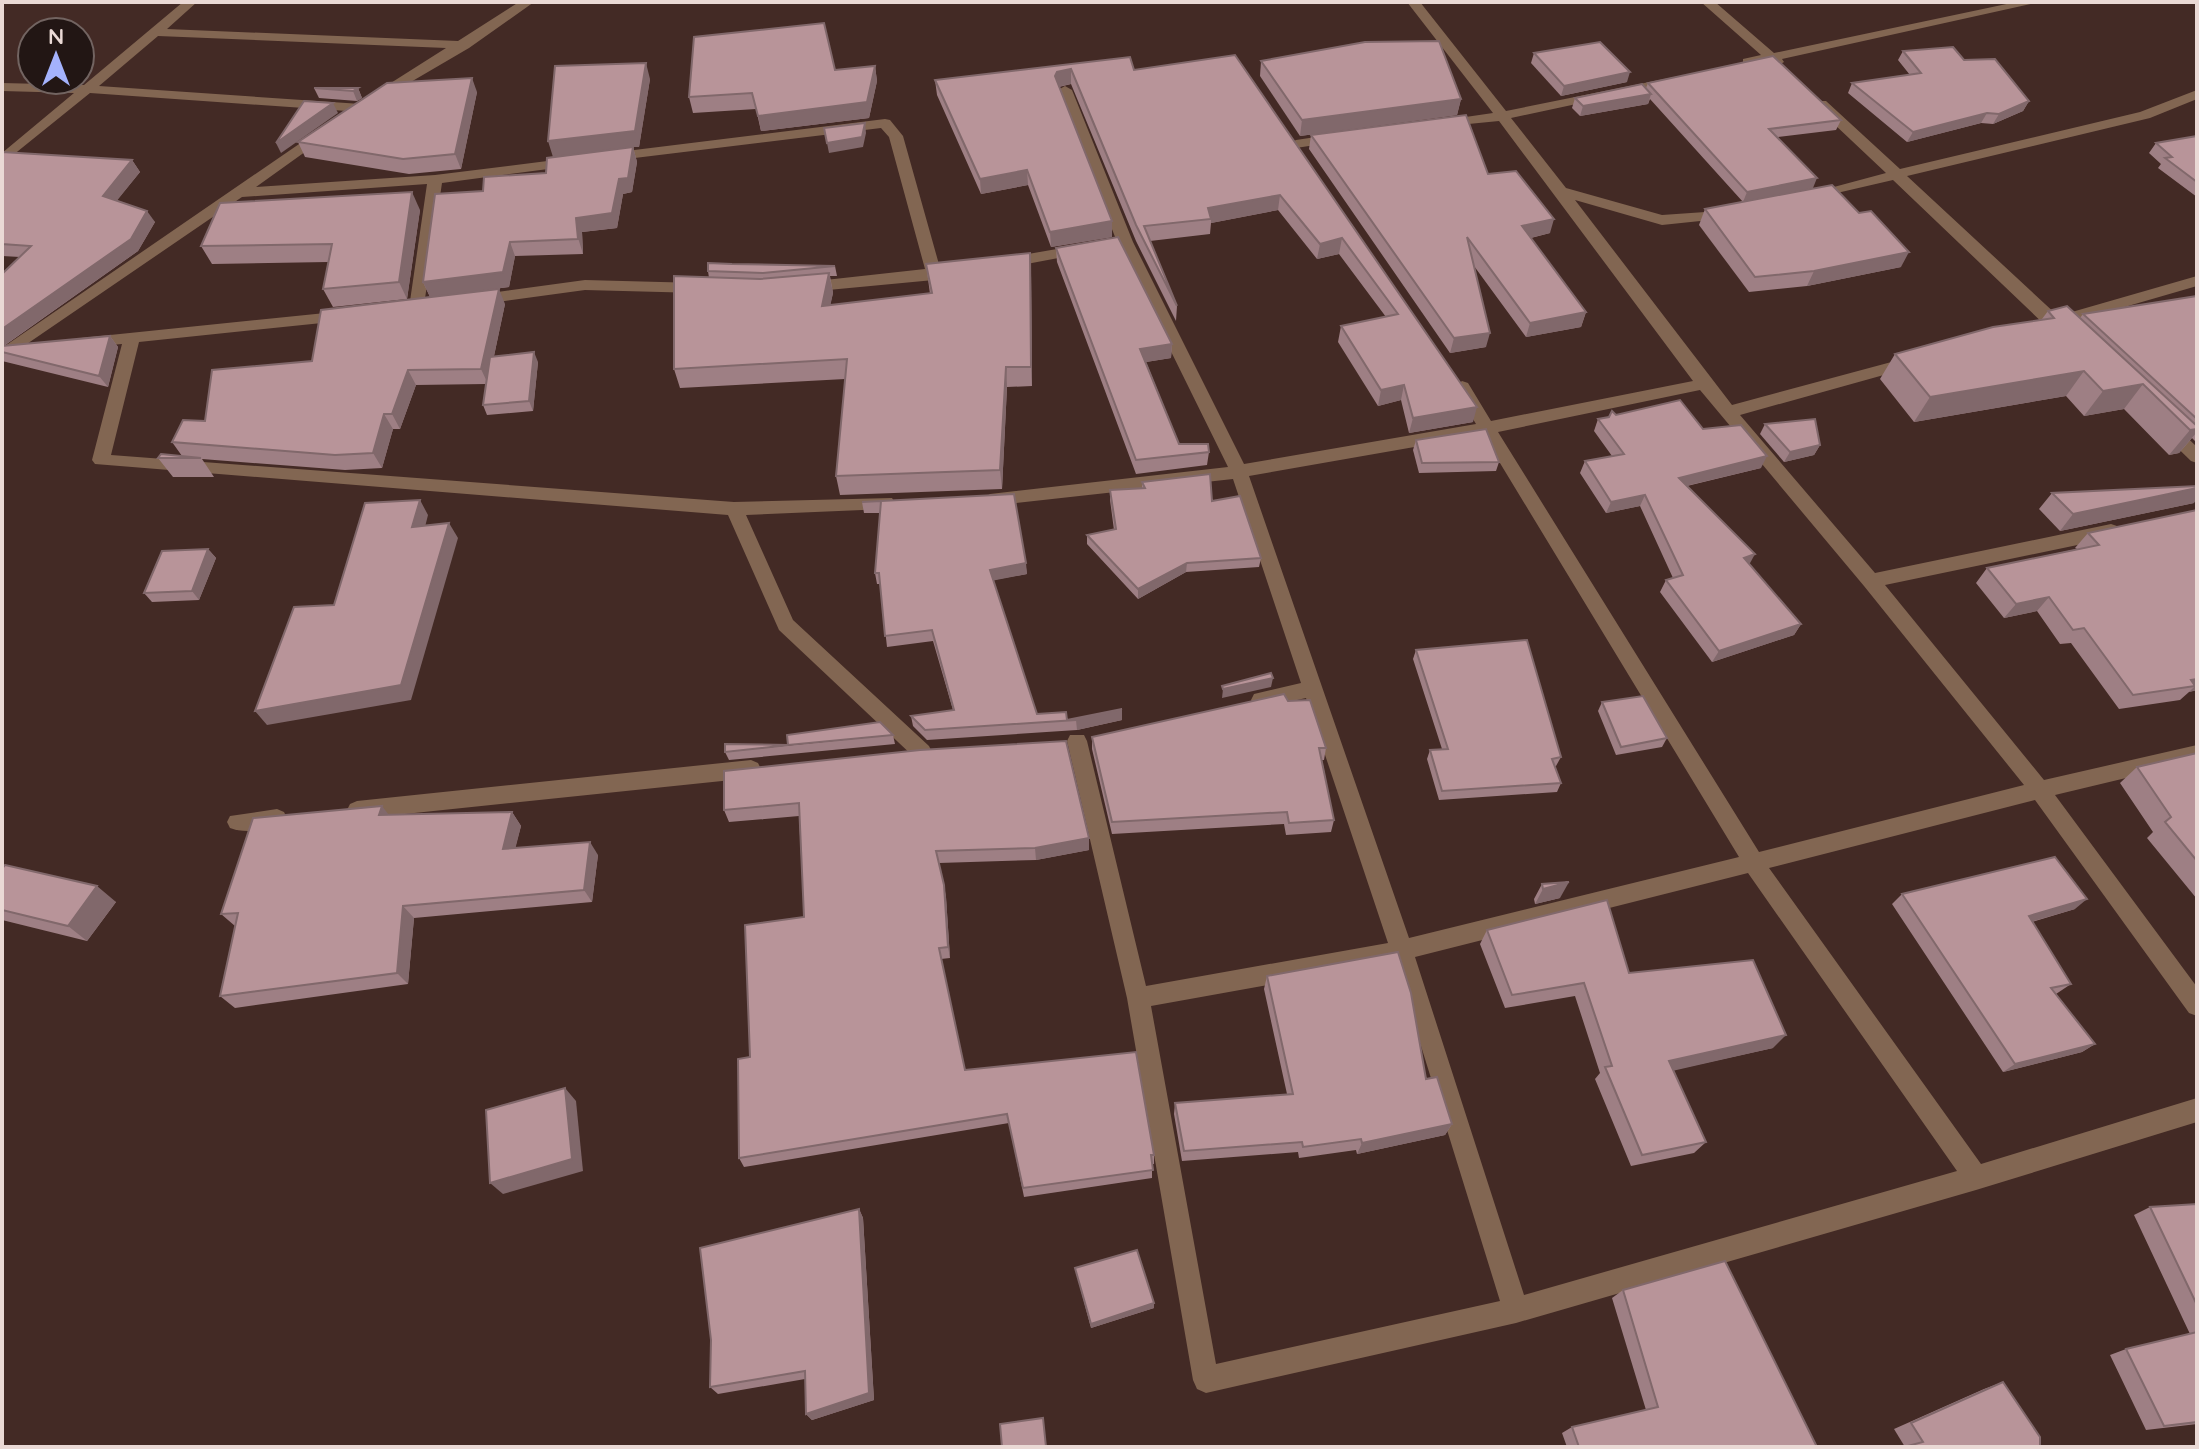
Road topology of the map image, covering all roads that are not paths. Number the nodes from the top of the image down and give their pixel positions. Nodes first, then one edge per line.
1 (191, 2) edge
2 (528, 2) edge
3 (1413, 2) edge
4 (1707, 2) edge
5 (2034, 2) edge
6 (157, 32) junction
7 (464, 45) junction
8 (1772, 57) junction
9 (1727, 67) edge
10 (1682, 77) edge
11 (96, 82) edge
12 (96, 90) edge
13 (1065, 90) edge
14 (2197, 94) edge
15 (79, 96) edge
16 (361, 108) junction
17 (1502, 116) junction
18 (1429, 126) edge
19 (1355, 136) edge
20 (1296, 144) edge
21 (2, 160) edge
22 (1897, 177) junction
23 (435, 179) junction
24 (1561, 191) junction
25 (236, 193) junction
26 (1788, 200) edge
27 (1741, 210) edge
28 (1111, 244) junction
29 (934, 275) junction
30 (2197, 281) edge
31 (796, 288) edge
32 (720, 289) edge
33 (463, 301) edge
34 (417, 308) edge
35 (356, 315) edge
36 (2047, 324) junction
37 (132, 338) junction
38 (2077, 343) edge
39 (72, 344) edge
40 (41, 347) edge
41 (7, 353) edge
42 (1921, 359) edge
43 (1455, 377) edge
44 (1704, 384) junction
45 (1729, 412) junction
46 (2153, 415) edge
47 (1490, 428) junction
48 (2197, 457) edge
49 (1239, 471) junction
50 (979, 500) edge
51 (902, 503) edge
52 (734, 509) junction
53 (2135, 525) edge
54 (1871, 581) junction
55 (1312, 689) junction
56 (1238, 705) edge
57 (1077, 741) dead end
58 (2197, 753) edge
59 (891, 755) edge
60 (766, 768) edge
61 (2039, 789) junction
62 (330, 813) edge
63 (299, 816) edge
64 (237, 822) dead end
65 (1755, 865) junction
66 (1402, 950) junction
67 (1138, 998) junction
68 (2197, 1005) edge
69 (2197, 1110) edge
70 (1976, 1178) junction
71 (1516, 1310) junction

1 - 6 street
2 - 7 street
3 - 17 street
4 - 8 street
5 - 8 street
6 - 7 street
6 - 11 street
7 - 16 street
8 - 9 street
8 - 22 street
10 - 17 street
12 - 16 street
13 - 28 street
14 - 22 street
15 - 21 street
16 - 25 street
17 - 18 street
17 - 24 street
19 - 20 street
22 - 26 street
22 - 36 street
23 - 25 street
23 - 29 street
23 - 34 street
24 - 27 street
24 - 44 street
25 - 41 street
28 - 29 street
28 - 49 street
29 - 31 street
30 - 36 street
32 - 33 street
35 - 37 street
36 - 38 street
37 - 39 street
37 - 52 street
40 - 41 street
42 - 45 street
43 - 47 street
44 - 45 street
44 - 47 street
45 - 54 street
46 - 48 street
47 - 49 street
47 - 65 street
49 - 50 street
49 - 55 street
51 - 52 street
52 - 59 street
53 - 54 street
54 - 61 street
55 - 56 street
55 - 66 street
57 - 67 street
58 - 61 street
60 - 62 street
61 - 65 street
61 - 68 street
63 - 64 street
65 - 66 street
65 - 70 street
66 - 67 street
66 - 71 street
67 - 71 street
69 - 70 street
70 - 71 street

